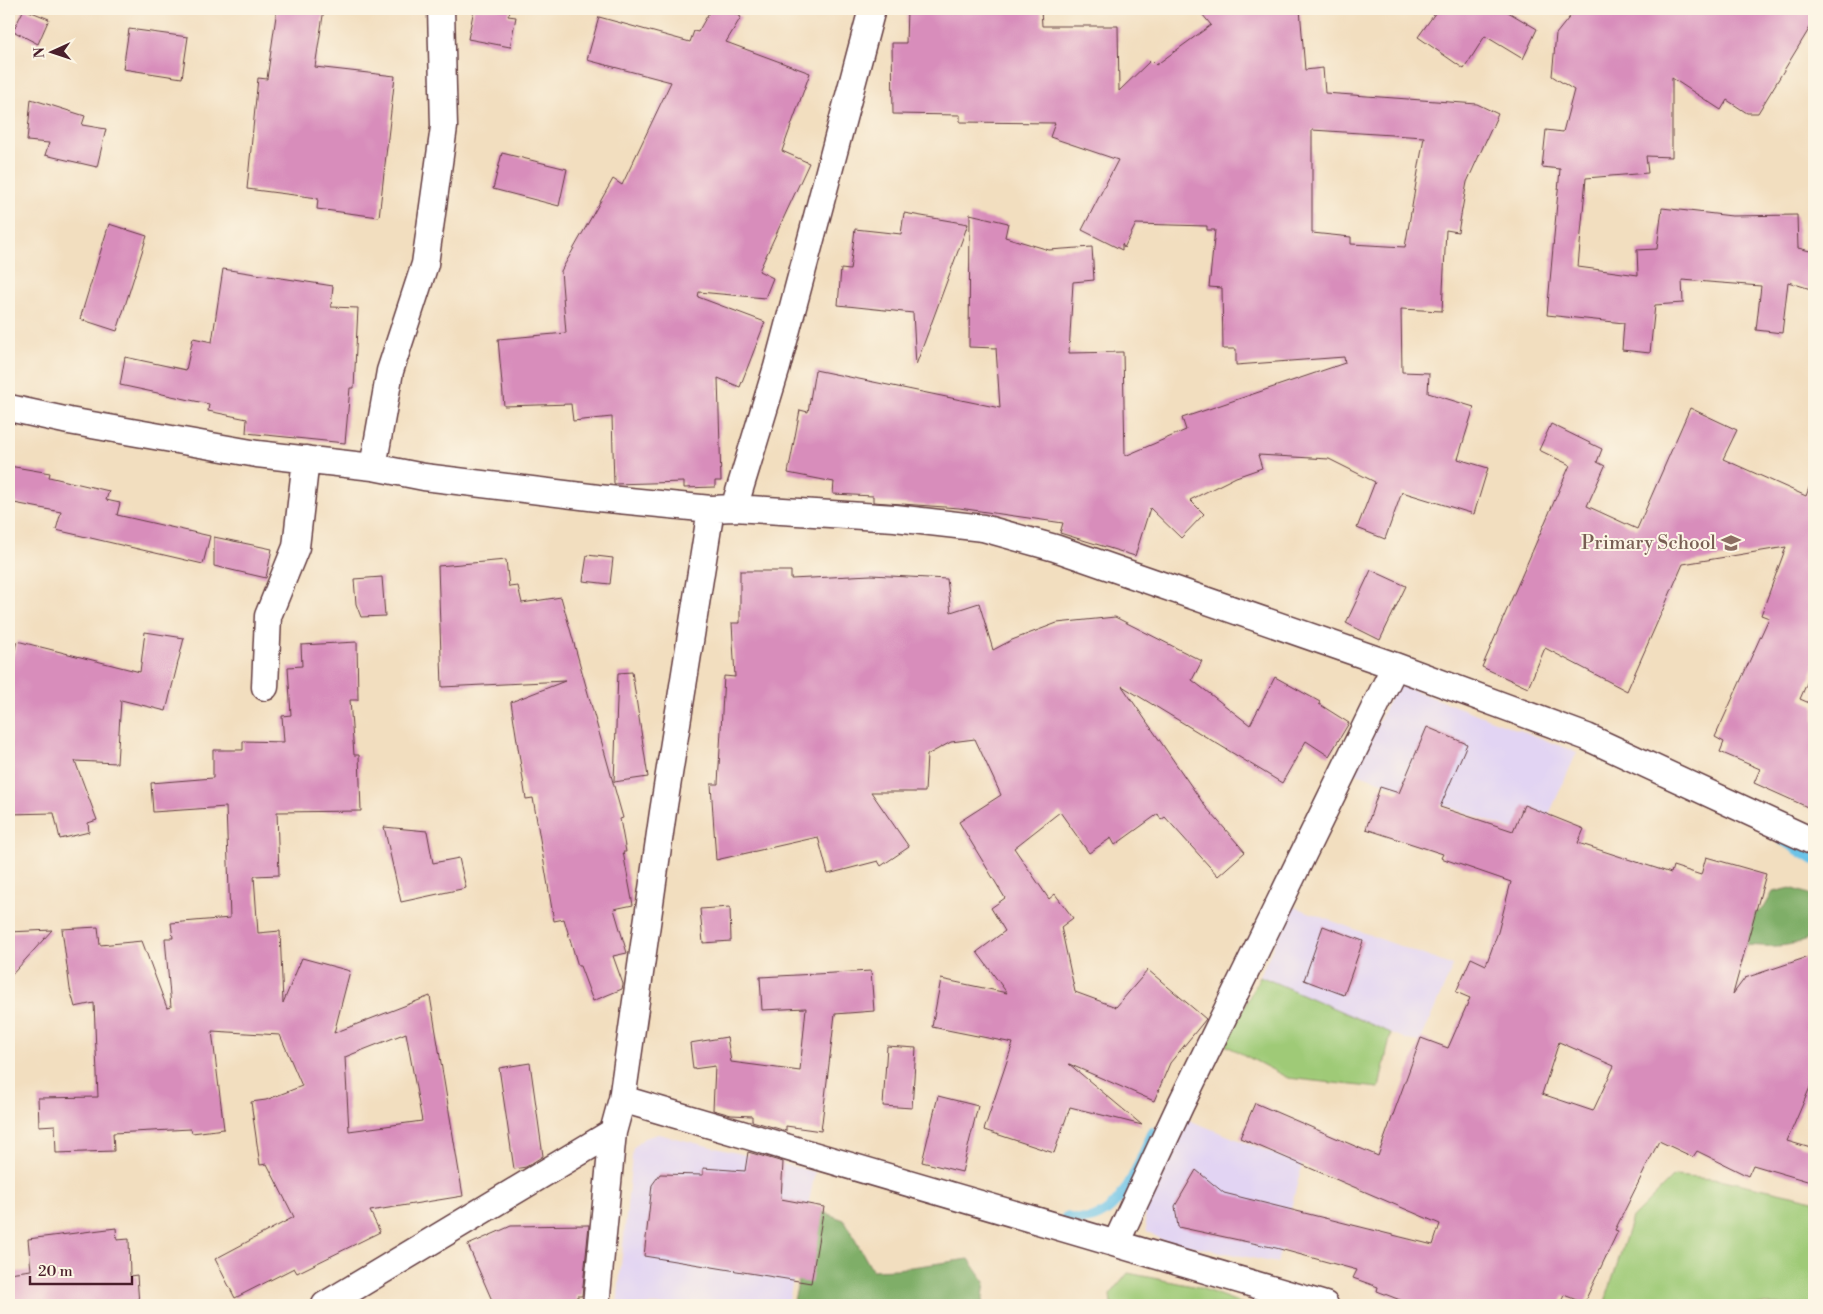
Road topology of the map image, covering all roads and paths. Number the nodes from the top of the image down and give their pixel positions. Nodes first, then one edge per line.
1 (441, 9) edge
2 (872, 9) edge
3 (9, 408) edge
4 (306, 459) junction
5 (373, 467) junction
6 (722, 508) junction
7 (1396, 666) junction
8 (265, 687) dead end
9 (1814, 842) edge
10 (622, 1099) junction
11 (613, 1132) junction
12 (1116, 1242) junction
13 (325, 1305) edge
14 (596, 1305) edge
15 (1325, 1305) edge

1 - 5 street
2 - 6 street
3 - 4 street
4 - 5 street
4 - 8 street
5 - 6 street
6 - 7 street
6 - 10 street
7 - 9 street
7 - 12 street
10 - 11 street
10 - 12 street
11 - 13 street
11 - 14 street
12 - 15 street

